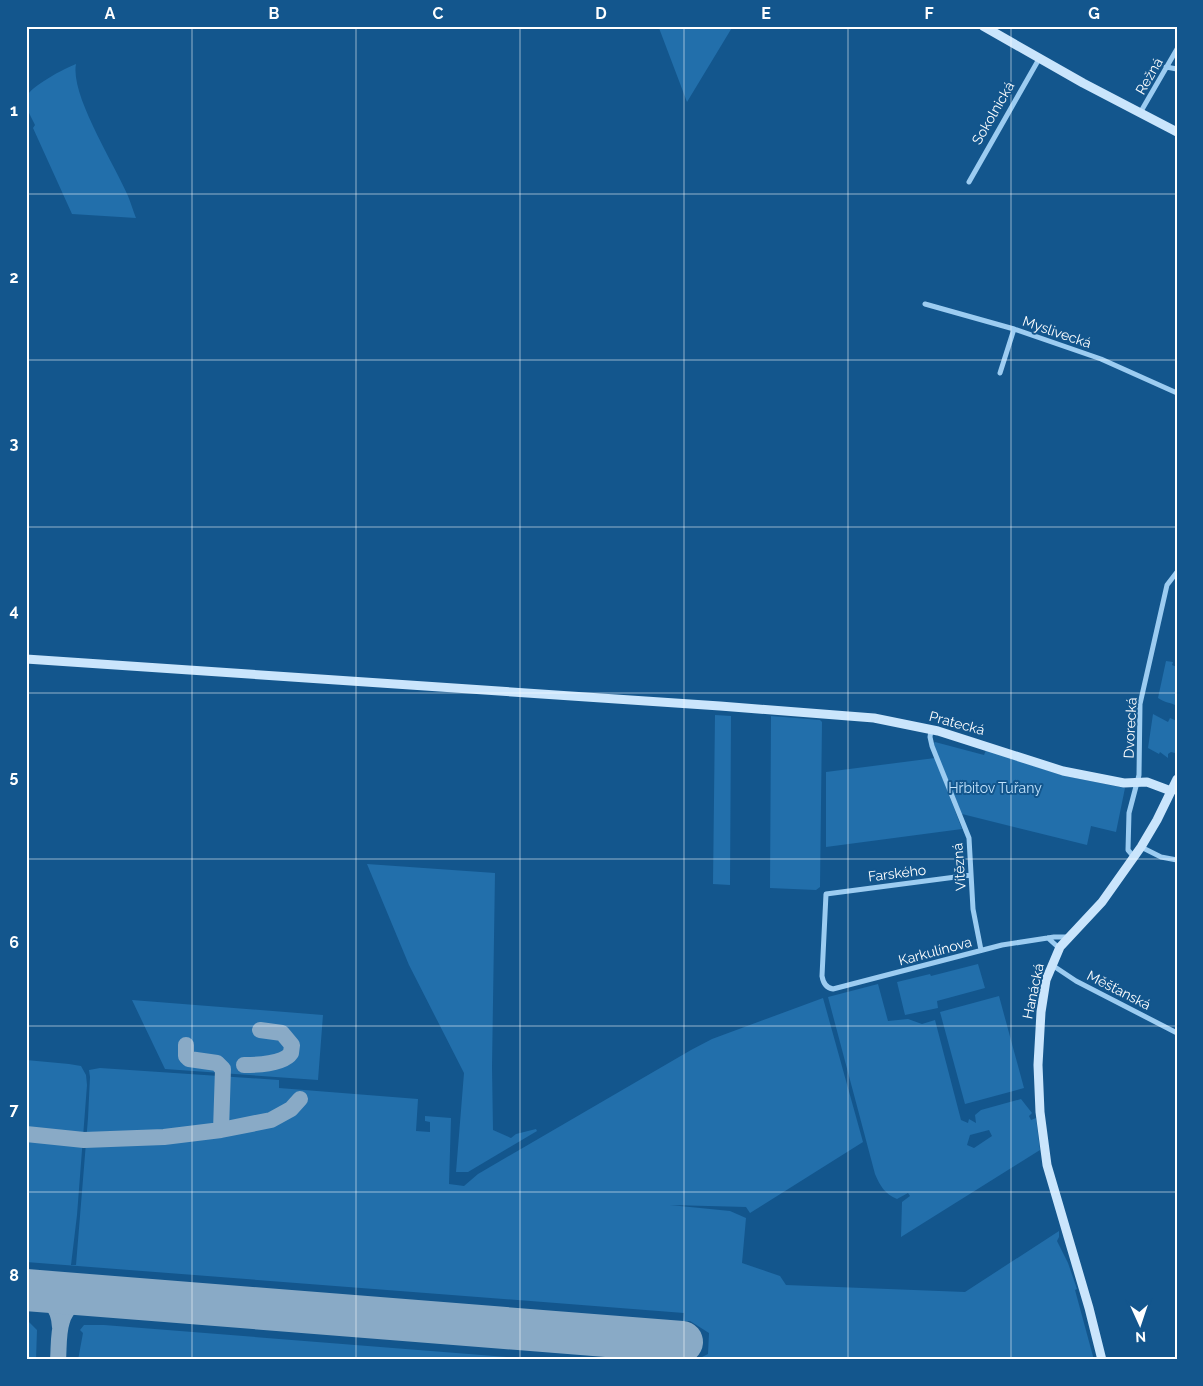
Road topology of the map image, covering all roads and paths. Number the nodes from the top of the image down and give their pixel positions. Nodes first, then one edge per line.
1 (983, 26) edge
2 (1177, 50) edge
3 (1039, 59) junction
4 (1166, 67) junction
5 (1177, 69) edge
6 (1140, 113) junction
7 (1177, 132) edge
8 (969, 182) dead end
9 (925, 304) dead end
10 (1014, 329) junction
11 (1000, 373) dead end
12 (1177, 393) edge
13 (1177, 572) edge
14 (26, 659) edge
15 (931, 730) junction
16 (1177, 780) edge
17 (1138, 781) junction
18 (1174, 790) edge
19 (1141, 847) junction
20 (1134, 857) junction
21 (1177, 860) edge
22 (971, 875) junction
23 (1068, 937) junction
24 (1048, 938) junction
25 (1059, 948) junction
26 (981, 950) junction
27 (1052, 964) junction
28 (828, 987) joint
29 (1177, 1033) edge
30 (1102, 1360) edge

1 - 3 main road
2 - 4 street, Režná
3 - 6 main road
3 - 8 street, Sokolnická
4 - 5 street
4 - 6 street, Režná
6 - 7 main road
9 - 10 street, Myslivecká
10 - 11 street
10 - 12 street, Myslivecká
13 - 17 street, Dvorecká
14 - 15 main road, Pratecká
15 - 17 main road, Pratecká
15 - 22 street, Vítězná
16 - 18 main road, Hanácká
17 - 18 main road, Pratecká
17 - 20 street, Dvorecká
18 - 19 main road, Hanácká
19 - 20 main road, Hanácká
19 - 21 street
20 - 23 main road, Hanácká
22 - 26 street, Vítězná
22 - 28 street, Farského
23 - 24 street, Karkulínova
23 - 25 main road, Hanácká
24 - 25 street
24 - 26 street, Karkulínova
25 - 27 main road, Hanácká
26 - 28 street, Karkulínova
27 - 29 street, Měšťanská
27 - 30 main road, Hanácká

